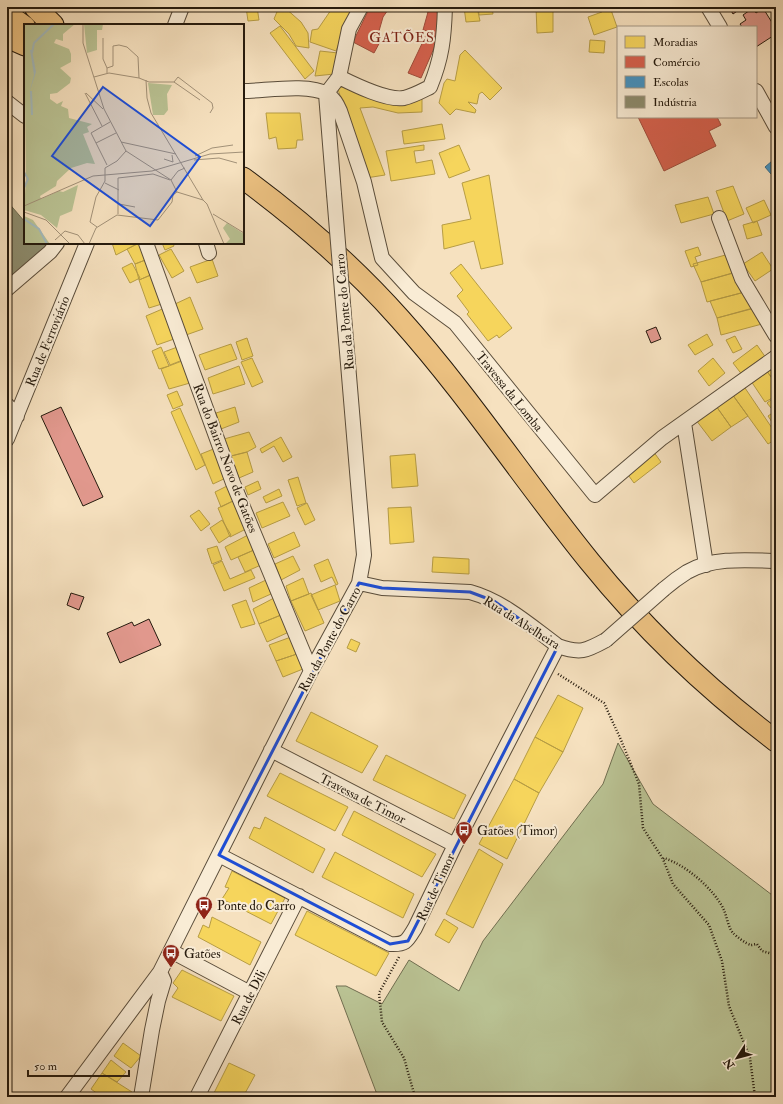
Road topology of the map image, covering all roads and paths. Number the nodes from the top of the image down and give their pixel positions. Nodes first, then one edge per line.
1 (35, 7) edge
2 (182, 7) edge
3 (361, 7) edge
4 (445, 7) edge
5 (708, 7) edge
6 (7, 14) edge
7 (52, 24) edge
8 (175, 24) edge
9 (24, 26) edge
10 (719, 26) edge
11 (7, 37) edge
12 (24, 46) edge
13 (339, 77) junction
14 (244, 91) edge
15 (757, 93) edge
16 (326, 94) junction
17 (7, 102) edge
18 (24, 115) edge
19 (776, 127) edge
20 (244, 179) edge
21 (719, 218) dead end
22 (56, 244) edge
23 (87, 244) edge
24 (146, 244) edge
25 (7, 289) edge
26 (776, 336) edge
27 (776, 357) edge
28 (7, 405) edge
29 (16, 416) junction
30 (684, 423) junction
31 (7, 439) edge
32 (776, 560) edge
33 (706, 565) junction
34 (359, 583) junction
35 (558, 646) junction
36 (547, 667) junction
37 (311, 671) junction
38 (776, 742) edge
39 (272, 750) junction
40 (455, 845) junction
41 (219, 855) junction
42 (663, 859) junction
43 (299, 896) junction
44 (408, 941) junction
45 (171, 950) junction
46 (776, 955) edge
47 (160, 972) junction
48 (250, 993) junction
49 (67, 1097) edge
50 (141, 1097) edge
51 (197, 1097) edge
52 (415, 1097) edge
53 (755, 1097) edge

1 - 7 highway
2 - 8 street
3 - 13 street
4 - 13 street
5 - 10 street
6 - 9 highway
11 - 12 highway
13 - 16 street
14 - 16 street
15 - 19 street
16 - 30 street, Travessa da Lomba
16 - 34 street, Rua da Ponte do Carro, bridge
17 - 18 street
20 - 38 highway
21 - 26 street
22 - 25 street
23 - 29 street, Rua de Ferroviário
24 - 37 street, Rua do Bairro Novo de Gatões
27 - 30 street, Travessa da Lomba
28 - 29 street
29 - 31 street, Rua de Ferroviário
30 - 33 street
32 - 33 street, Rua da Abelheira
33 - 35 street, Rua da Abelheira, bridge
34 - 35 street, Rua da Abelheira
34 - 37 street, Rua da Ponte do Carro
35 - 36 street, Rua de Timor
36 - 40 street, Rua de Timor
36 - 42 path
37 - 39 street, Rua da Ponte do Carro
39 - 40 street, Travessa de Timor
39 - 41 street, Rua da Ponte do Carro
40 - 44 street, Rua de Timor
41 - 43 street
41 - 45 street, Rua da Ponte do Carro
42 - 46 path
42 - 53 path
43 - 44 street
43 - 48 street, Rua de Dili
44 - 52 path
45 - 47 street, Rua da Ponte do Carro
45 - 48 street
47 - 49 street, Rua da Ponte do Carro
47 - 50 street
48 - 51 street, Rua de Dili

